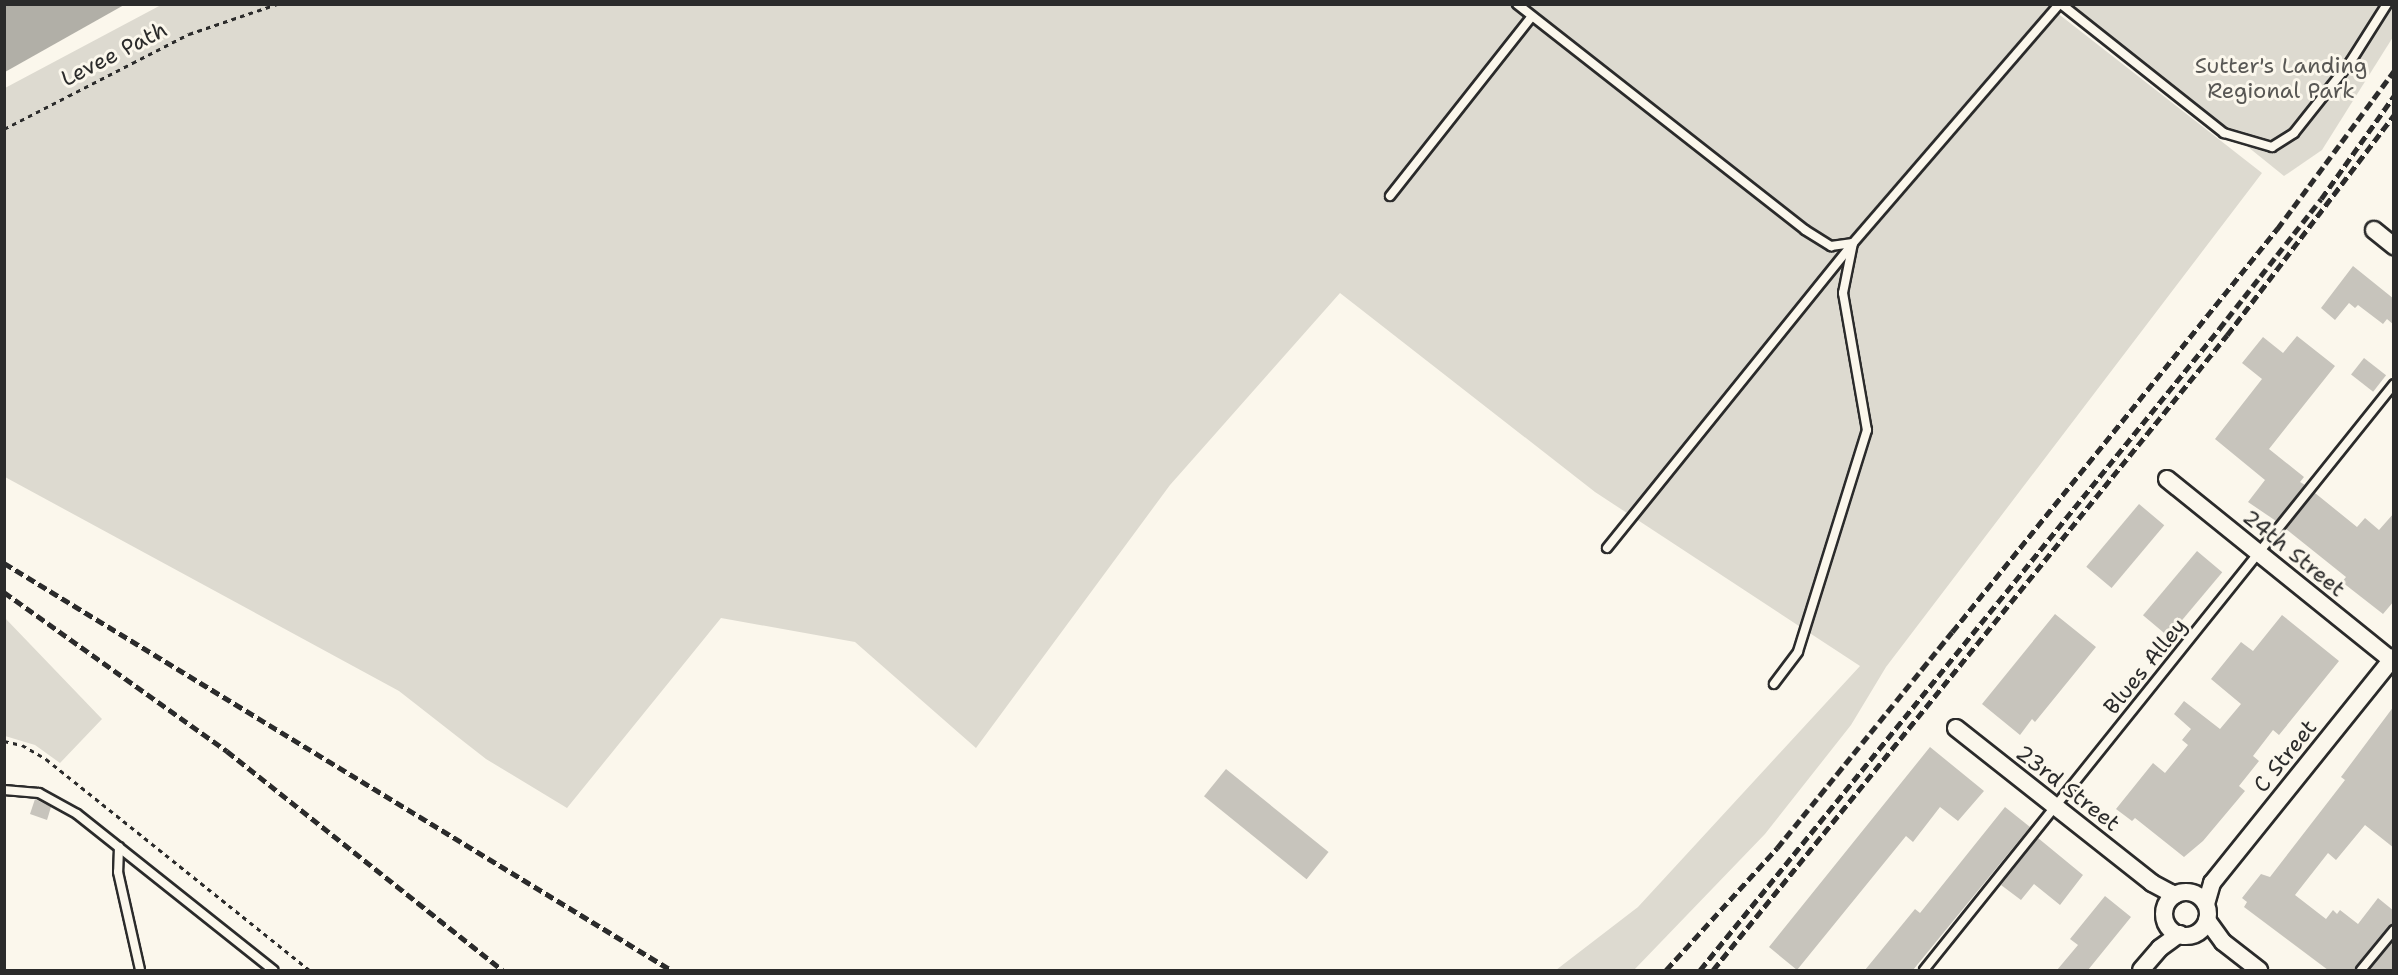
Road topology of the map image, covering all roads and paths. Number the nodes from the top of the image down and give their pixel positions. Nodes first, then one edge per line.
1 (276, 4) edge
2 (1518, 4) edge
3 (2060, 4) edge
4 (2387, 4) edge
5 (1532, 16) junction
6 (4, 129) edge
7 (1390, 196) dead end
8 (2374, 230) dead end
9 (1853, 243) junction
10 (2394, 246) edge
11 (2394, 384) edge
12 (2167, 479) dead end
13 (1607, 548) dead end
14 (2258, 553) junction
15 (2393, 660) edge
16 (1774, 684) dead end
17 (1956, 728) dead end
18 (4, 741) edge
19 (4, 790) edge
20 (2055, 807) junction
21 (119, 847) junction
22 (2212, 883) junction
23 (2175, 911) junction
24 (2206, 912) junction
25 (2394, 930) edge
26 (2196, 933) junction
27 (2223, 942) junction
28 (141, 970) edge
29 (273, 970) edge
30 (309, 970) edge
31 (1924, 970) edge
32 (2141, 970) edge
33 (2259, 970) edge
34 (2361, 970) edge

1 - 6 path, Levee Path
2 - 5 lane
3 - 4 lane
3 - 9 lane
5 - 7 lane
5 - 9 lane
8 - 10 street
9 - 13 lane
9 - 16 lane
11 - 14 lane, Blues Alley
12 - 14 street, 24th Street
14 - 15 street, 24th Street
14 - 20 lane, Blues Alley
15 - 22 street, C Street
17 - 20 street, 23rd Street
18 - 30 path
19 - 21 lane
20 - 23 street, 23rd Street
20 - 31 lane, Blues Alley
21 - 28 lane
21 - 29 lane
22 - 23 street, C Street
22 - 24 street, C Street
23 - 24 street, 23rd Street
23 - 26 street
23 - 32 street
24 - 26 street
24 - 27 street
25 - 34 lane
26 - 27 street
27 - 33 street

